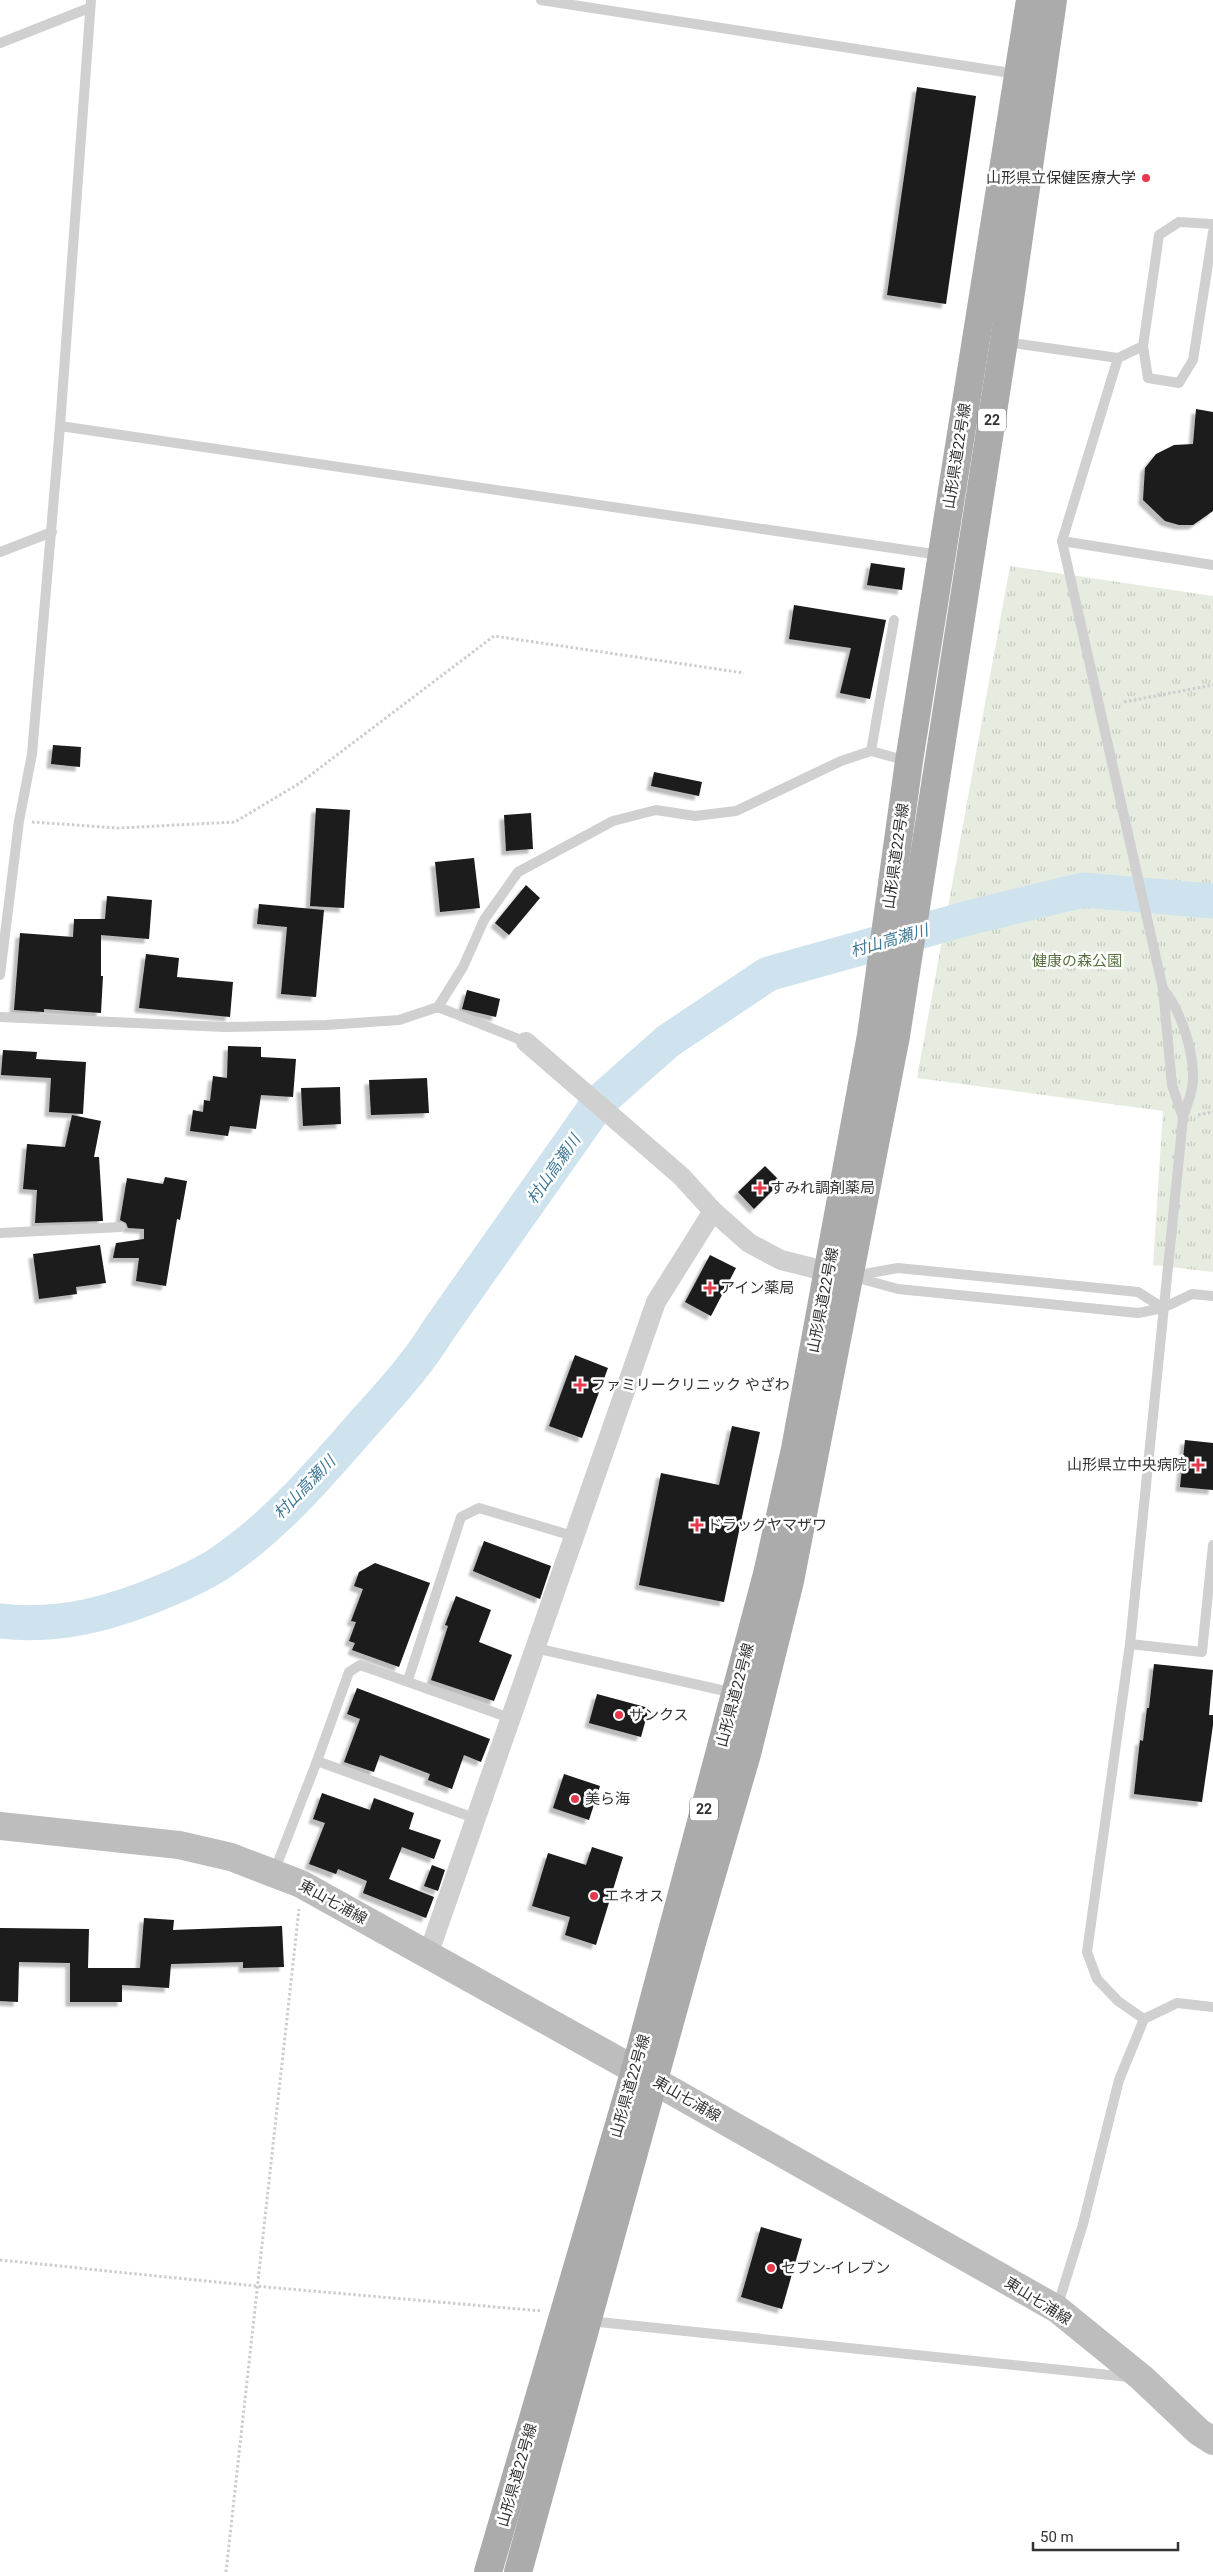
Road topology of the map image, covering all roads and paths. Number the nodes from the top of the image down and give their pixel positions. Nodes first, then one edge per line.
1 (541, 0) edge
2 (1030, 0) edge
3 (1053, 0) edge
4 (90, 4) edge
5 (0, 43) edge
6 (1019, 74) junction
7 (1213, 224) edge
8 (1213, 232) edge
9 (1004, 342) junction
10 (1143, 346) junction
11 (1118, 358) junction
12 (60, 426) junction
13 (52, 532) junction
14 (1062, 541) junction
15 (0, 552) edge
16 (942, 555) junction
17 (1213, 565) edge
18 (894, 620) dead end
19 (744, 673) dead end
20 (1213, 685) edge
21 (1124, 702) dead end
22 (871, 751) junction
23 (909, 761) junction
24 (19, 821) junction
25 (0, 975) edge
26 (1163, 989) junction
27 (438, 1007) junction
28 (0, 1017) edge
29 (883, 1035) junction
30 (526, 1042) joint
31 (1183, 1118) junction
32 (713, 1211) junction
33 (121, 1227) dead end
34 (0, 1233) edge
35 (839, 1275) junction
36 (1213, 1296) edge
37 (1163, 1308) junction
38 (573, 1536) junction
39 (1213, 1545) edge
40 (1130, 1644) junction
41 (535, 1648) junction
42 (408, 1680) junction
43 (735, 1693) junction
44 (510, 1718) junction
45 (317, 1761) junction
46 (474, 1818) junction
47 (0, 1826) edge
48 (274, 1872) junction
49 (301, 1884) junction
50 (428, 1955) junction
51 (1213, 2007) edge
52 (1144, 2019) junction
53 (644, 2075) junction
54 (0, 2260) edge
55 (255, 2286) junction
56 (1057, 2309) junction
57 (576, 2317) junction
58 (1142, 2378) junction
59 (1213, 2440) edge
60 (226, 2572) edge
61 (488, 2572) edge
62 (518, 2572) edge

1 - 6 lane
2 - 6 main road, 山形県道22号線 / 22
3 - 9 main road, 山形県道22号線 / 22
4 - 5 lane
4 - 12 lane
6 - 16 main road, 山形県道22号線 / 22
7 - 10 lane
8 - 10 lane
9 - 11 lane
9 - 29 main road, 山形県道22号線 / 22
10 - 11 lane
11 - 14 lane
12 - 13 lane
12 - 16 lane
13 - 15 lane
13 - 24 lane
14 - 17 lane
14 - 26 lane
16 - 23 main road, 山形県道22号線 / 22
18 - 22 lane
19 - 24 path
20 - 21 path
22 - 23 lane
22 - 27 lane
23 - 29 main road, 山形県道22号線 / 22
24 - 25 lane
26 - 31 lane
26 - 31 lane
27 - 28 lane
27 - 30 lane
29 - 35 main road, 山形県道22号線 / 22
30 - 32 street
31 - 37 lane
32 - 35 street
32 - 38 street
33 - 34 lane
35 - 37 lane
35 - 37 lane
35 - 43 main road, 山形県道22号線 / 22
35 - 53 main road, 山形県道22号線 / 22
36 - 37 lane
37 - 40 lane
38 - 41 street
38 - 42 lane
39 - 40 lane
40 - 52 lane
41 - 43 lane
41 - 44 street
42 - 44 lane
42 - 45 lane
43 - 53 main road, 山形県道22号線 / 22
44 - 46 street
45 - 46 lane
45 - 48 lane
46 - 50 street
47 - 48 main road, 東山七浦線
48 - 49 main road, 東山七浦線
49 - 50 main road, 東山七浦線
49 - 55 path
50 - 53 main road, 東山七浦線
51 - 52 lane
52 - 56 lane
53 - 56 main road, 東山七浦線
53 - 57 main road, 山形県道22号線 / 22
54 - 55 path
55 - 57 path
55 - 60 path
56 - 58 main road, 東山七浦線
57 - 58 lane
57 - 61 main road, 山形県道22号線 / 22
57 - 62 main road, 山形県道22号線 / 22
58 - 59 main road, 東山七浦線

